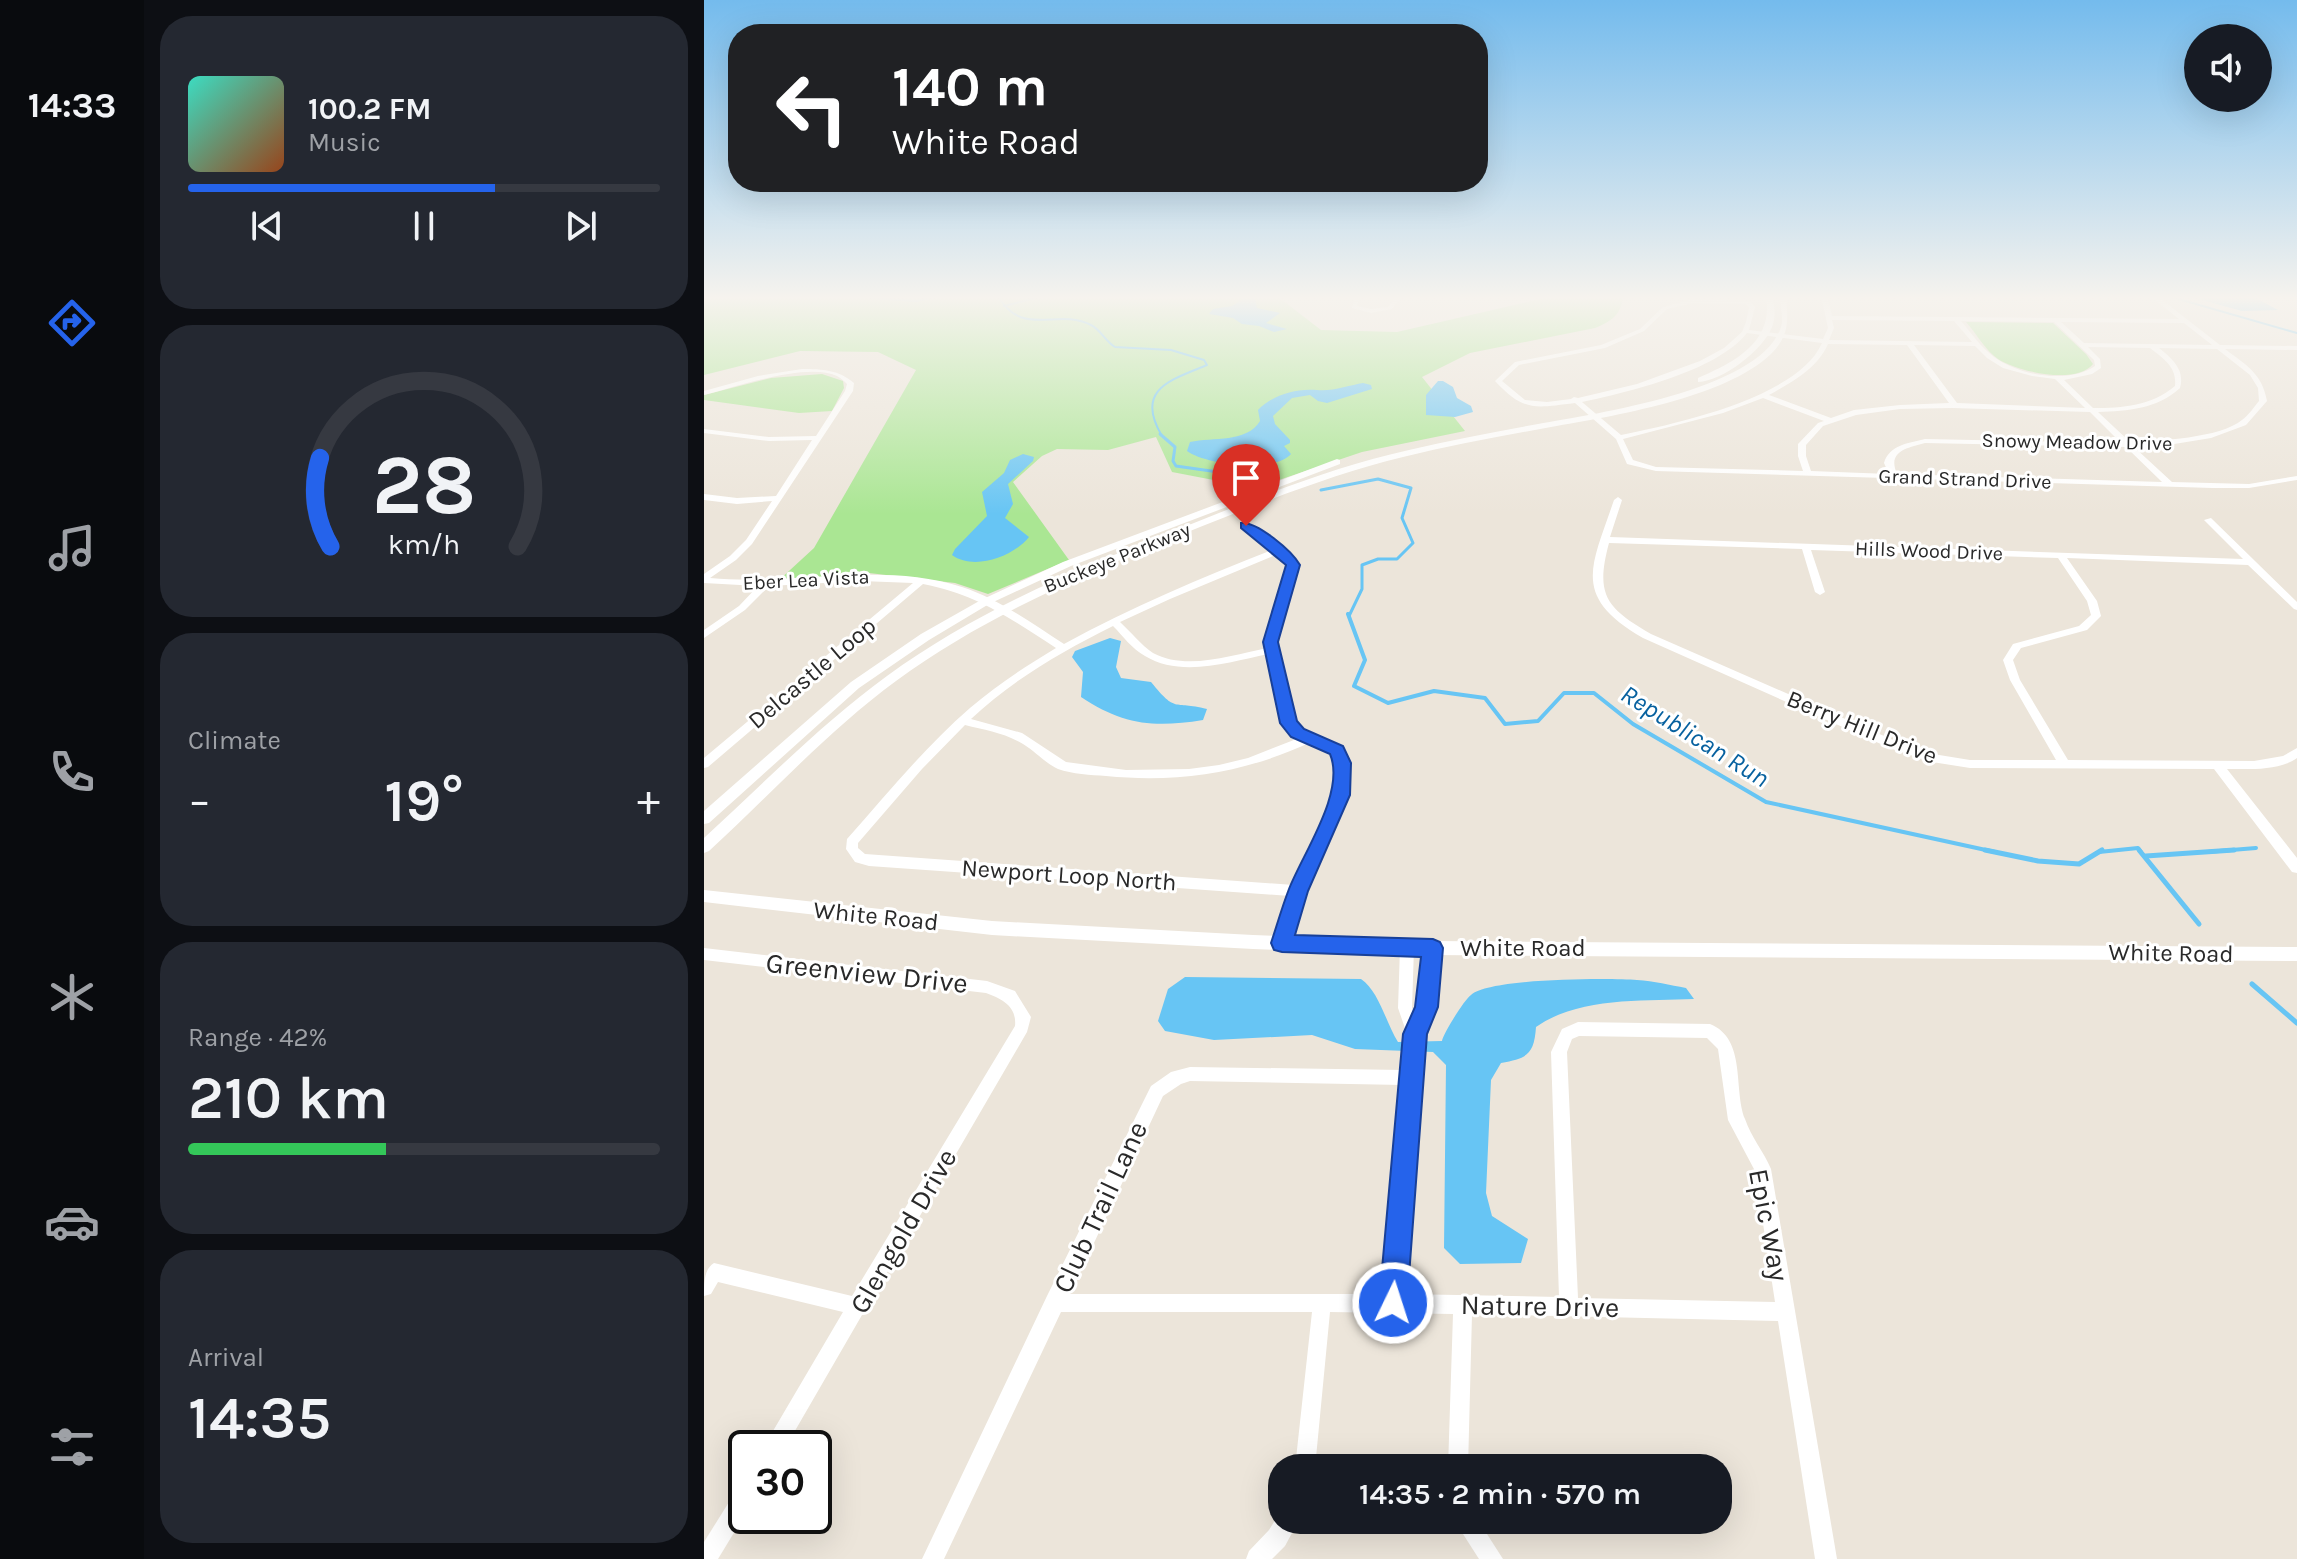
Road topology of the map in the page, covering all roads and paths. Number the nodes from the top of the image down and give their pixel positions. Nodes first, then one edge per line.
1 (1513, 369) edge
2 (1688, 369) edge
3 (1723, 369) edge
4 (1743, 369) edge
5 (1804, 369) edge
6 (1928, 369) edge
7 (2018, 369) edge
8 (2097, 369) edge
9 (2177, 369) edge
10 (2248, 369) edge
11 (2057, 377) junction
12 (704, 393) edge
13 (1763, 395) junction
14 (1574, 399) junction
15 (1955, 406) junction
16 (2092, 410) junction
17 (1589, 413) junction
18 (1832, 421) junction
19 (704, 431) edge
20 (716, 432) junction
21 (818, 438) junction
22 (1619, 438) junction
23 (704, 439) edge
24 (2129, 445) junction
25 (1808, 474) junction
26 (1894, 477) junction
27 (2297, 478) edge
28 (2170, 485) junction
29 (704, 497) edge
30 (778, 498) junction
31 (1618, 500) dead end
32 (2208, 520) dead end
33 (1246, 526) dead end
34 (1606, 540) junction
35 (1806, 547) junction
36 (1279, 550) junction
37 (2061, 556) junction
38 (2251, 562) junction
39 (704, 579) edge
40 (920, 582) junction
41 (765, 585) junction
42 (1820, 592) dead end
43 (985, 602) junction
44 (2297, 607) edge
45 (999, 610) junction
46 (1114, 621) junction
47 (704, 635) edge
48 (1062, 647) junction
49 (1272, 650) junction
50 (963, 721) junction
51 (1309, 738) junction
52 (2297, 752) edge
53 (2064, 763) junction
54 (704, 764) edge
55 (2217, 765) junction
56 (704, 819) edge
57 (704, 847) edge
58 (2297, 868) edge
59 (1298, 891) junction
60 (704, 896) edge
61 (1282, 943) junction
62 (1407, 948) junction
63 (1433, 948) junction
64 (704, 954) edge
65 (2297, 954) edge
66 (1021, 1010) joint
67 (1415, 1034) junction
68 (1412, 1069) junction
69 (704, 1287) edge
70 (1054, 1303) junction
71 (1322, 1303) junction
72 (1393, 1303) junction
73 (1463, 1305) junction
74 (859, 1307) junction
75 (1569, 1307) junction
76 (1785, 1312) junction
77 (784, 1430) edge
78 (1306, 1454) edge
79 (1458, 1454) edge
80 (728, 1523) edge
81 (1279, 1534) edge
82 (1475, 1534) edge
83 (706, 1559) edge
84 (933, 1559) edge
85 (1257, 1559) edge
86 (1492, 1559) edge
87 (1826, 1559) edge

1 - 14 street
2 - 14 street
3 - 17 street, Buckeye Parkway
4 - 17 street, Buckeye Parkway
5 - 13 street
6 - 15 street
7 - 11 street
8 - 11 street
9 - 16 street
10 - 24 street, Snowy Meadow Drive
11 - 16 street
12 - 21 street
13 - 18 street
13 - 22 street
14 - 17 street
15 - 16 street
15 - 18 street
16 - 24 street
17 - 22 street
17 - 43 street, Buckeye Parkway
17 - 45 street, Buckeye Parkway
18 - 25 street
19 - 20 street
20 - 21 street
20 - 23 street
21 - 30 street
22 - 25 street, Grand Strand Drive
24 - 26 street, Snowy Meadow Drive
24 - 28 street
25 - 26 street, Grand Strand Drive
26 - 28 street, Grand Strand Drive
27 - 28 street, Grand Strand Drive
29 - 30 street
30 - 39 street
31 - 34 street, Berry Hill Drive
32 - 38 street
33 - 36 street
34 - 35 street, Hills Wood Drive
34 - 53 street, Berry Hill Drive
35 - 37 street, Hills Wood Drive
35 - 42 street
36 - 46 street
36 - 49 street
37 - 38 street, Hills Wood Drive
37 - 53 street
38 - 44 street
39 - 41 street, Eber Lea Vista
40 - 41 street, Eber Lea Vista
40 - 43 street, Eber Lea Vista
40 - 54 street, Delcastle Loop
41 - 47 street
43 - 45 street, Eber Lea Vista
43 - 56 street, Buckeye Parkway
45 - 48 street, Eber Lea Vista
45 - 57 street, Buckeye Parkway
46 - 48 street
46 - 49 street
48 - 50 street
49 - 51 street
50 - 51 street
50 - 59 street, Newport Loop North
51 - 59 street
52 - 55 street, Berry Hill Drive
53 - 55 street, Berry Hill Drive
55 - 58 street
59 - 61 street
60 - 61 street, White Road
61 - 62 street, White Road
62 - 63 street, White Road
62 - 67 street
63 - 65 street, White Road
63 - 67 street
64 - 66 street, Greenview Drive
66 - 74 street, Glengold Drive
67 - 68 street
68 - 70 street, Club Trail Lane
68 - 72 street
69 - 74 street
70 - 71 street, Nature Drive
70 - 84 street, Club Trail Lane
71 - 72 street, Nature Drive
71 - 78 street
72 - 73 street, Nature Drive
73 - 75 street, Nature Drive
73 - 79 street
74 - 77 street, Glengold Drive
75 - 76 street, Nature Drive
75 - 76 street, Epic Way
76 - 87 street, Epic Way
80 - 83 street
81 - 85 street
82 - 86 street

